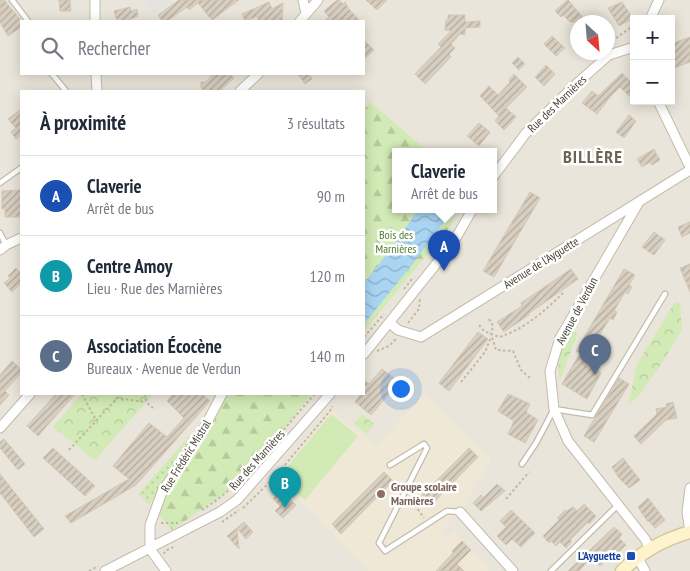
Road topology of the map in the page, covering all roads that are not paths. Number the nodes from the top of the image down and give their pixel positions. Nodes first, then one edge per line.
1 (12, 0) edge
2 (95, 0) edge
3 (303, 0) edge
4 (318, 0) edge
5 (659, 0) edge
6 (306, 13) junction
7 (652, 15) edge
8 (27, 20) edge
9 (96, 20) edge
10 (301, 20) edge
11 (630, 48) edge
12 (53, 75) edge
13 (96, 75) edge
14 (257, 75) edge
15 (65, 90) edge
16 (96, 90) edge
17 (241, 90) edge
18 (660, 105) edge
19 (690, 168) edge
20 (20, 169) edge
21 (497, 172) edge
22 (0, 183) edge
23 (639, 202) junction
24 (470, 213) edge
25 (0, 233) edge
26 (20, 239) edge
27 (3, 248) edge
28 (665, 294) dead end
29 (390, 323) junction
30 (365, 353) edge
31 (29, 395) edge
32 (221, 395) edge
33 (329, 395) edge
34 (554, 409) junction
35 (0, 428) edge
36 (522, 464) dead end
37 (390, 465) dead end
38 (690, 488) edge
39 (618, 505) junction
40 (460, 512) joint
41 (690, 532) edge
42 (150, 549) junction
43 (650, 549) junction
44 (638, 558) junction
45 (103, 568) edge
46 (166, 571) edge
47 (513, 571) edge
48 (551, 571) edge
49 (622, 571) edge
50 (645, 571) edge

1 - 8 lane
2 - 9 street
3 - 6 street
4 - 6 street
5 - 7 street
6 - 10 street
11 - 21 street, Rue des Marnières
12 - 15 lane
13 - 16 street
14 - 17 street
18 - 19 street
19 - 23 street, Avenue de l'Ayguette
20 - 22 lane
23 - 29 street, Avenue de l'Ayguette
23 - 34 street, Avenue de Verdun
24 - 29 street
25 - 27 lane
26 - 27 street
28 - 34 lane
29 - 30 street
31 - 35 street
32 - 42 street, Rue Frédéric Mistral
33 - 42 street, Rue des Marnières
34 - 36 lane
34 - 39 street, Avenue de Verdun
37 - 40 lane
38 - 41 street
39 - 43 street, Avenue de Verdun
39 - 48 lane
40 - 47 street
41 - 43 street
42 - 45 street, Rue des Marnières
42 - 46 street
43 - 44 street
44 - 49 street
44 - 50 street

